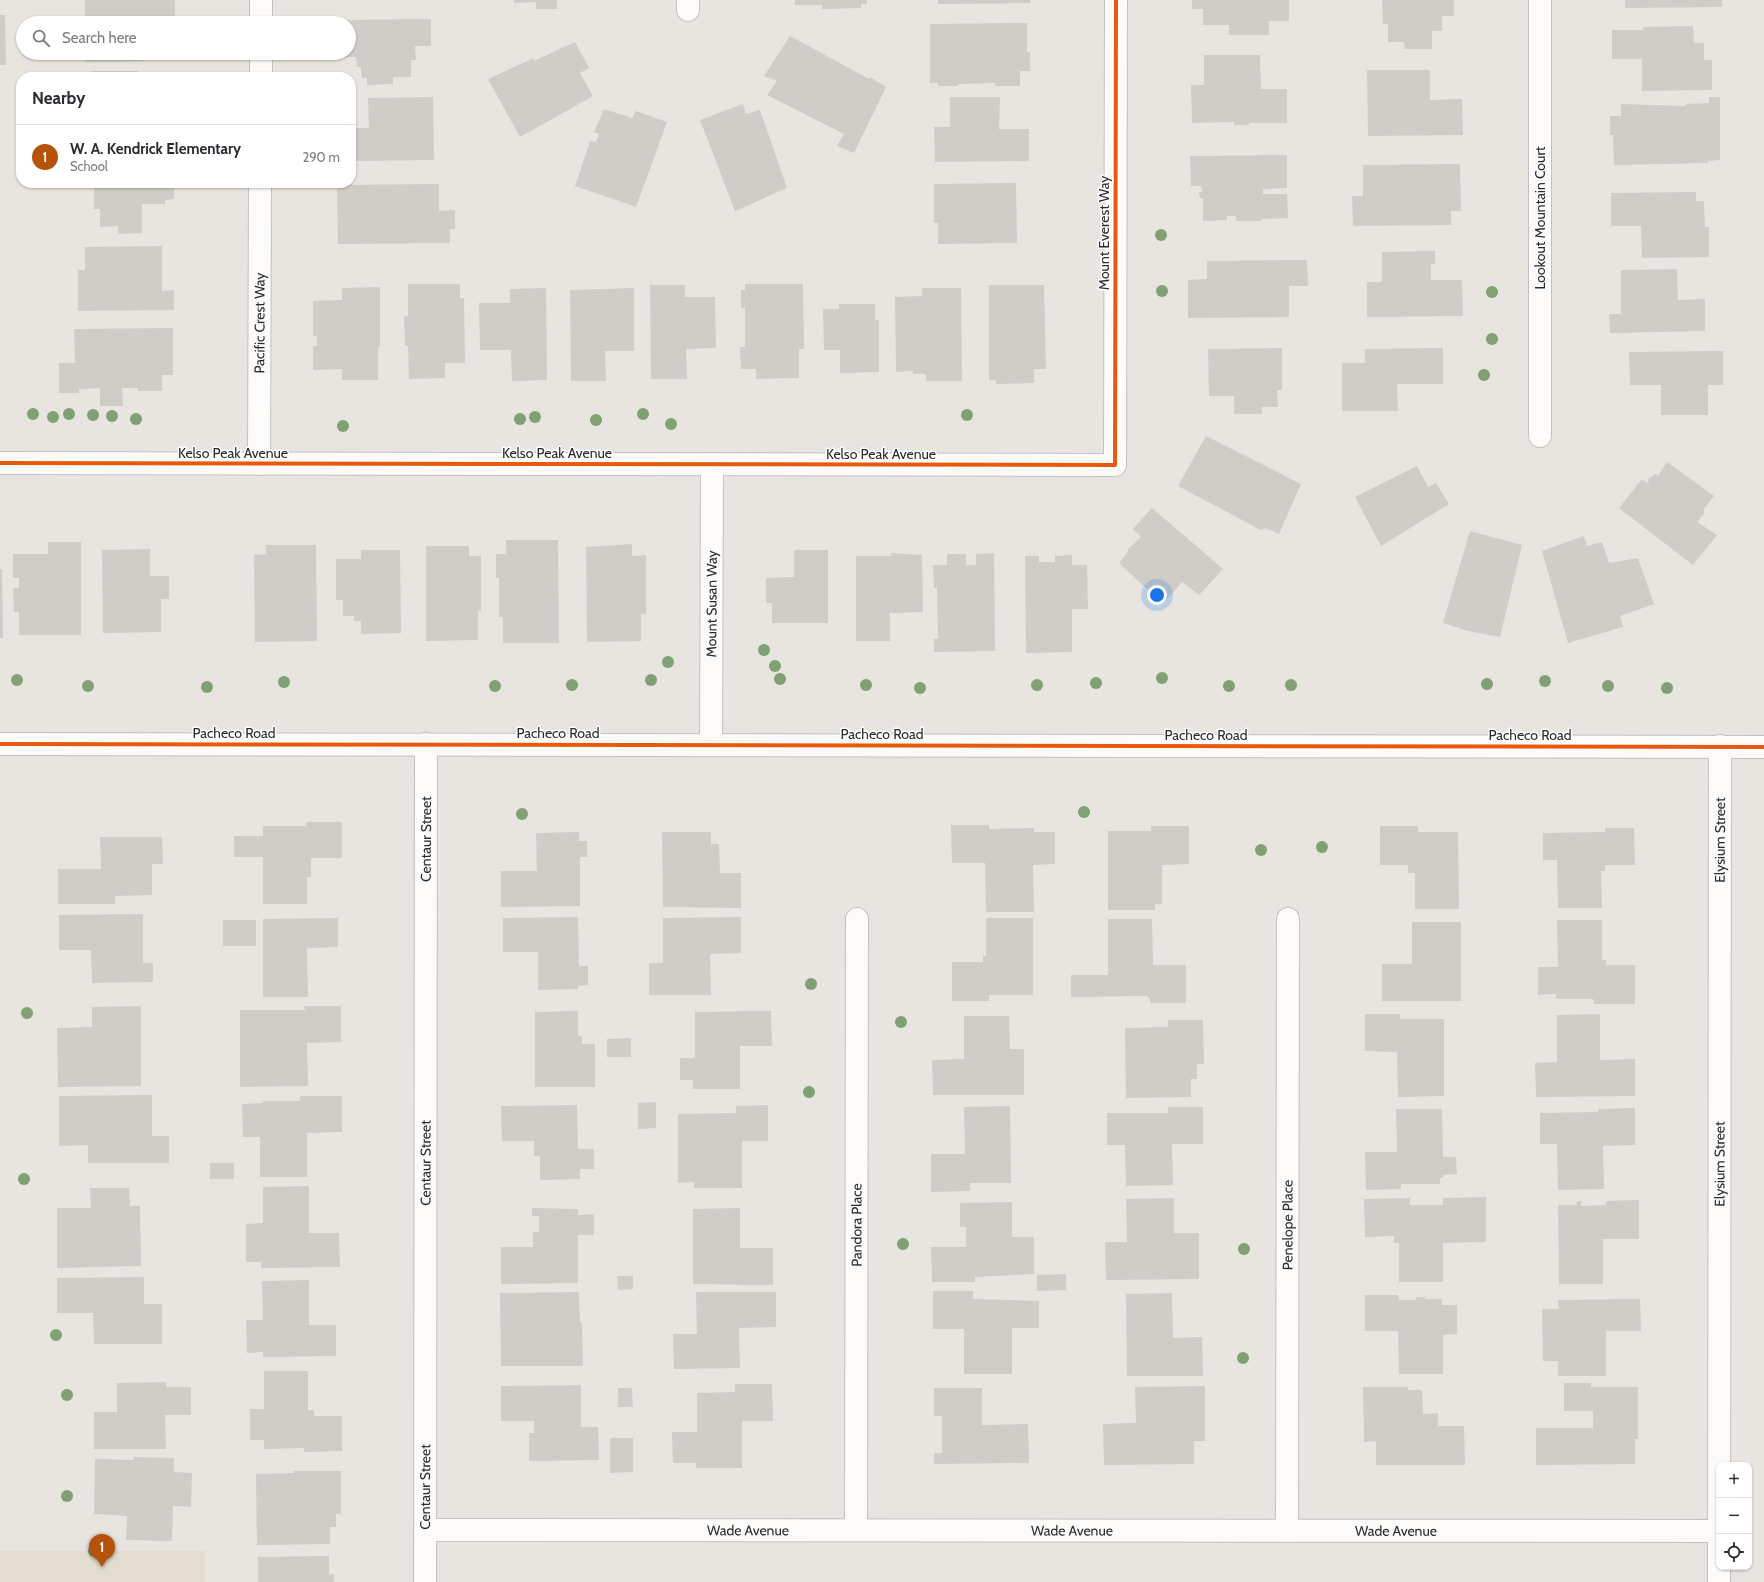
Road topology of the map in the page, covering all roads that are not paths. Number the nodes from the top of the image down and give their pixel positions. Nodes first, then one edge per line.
1 (261, 0) edge
2 (1116, 0) edge
3 (1540, 0) edge
4 (261, 16) edge
5 (261, 60) edge
6 (261, 72) edge
7 (260, 188) edge
8 (1540, 436) dead end
9 (0, 463) edge
10 (259, 464) junction
11 (712, 464) junction
12 (1115, 465) joint
13 (0, 744) edge
14 (426, 744) junction
15 (711, 745) junction
16 (1720, 746) junction
17 (1764, 747) edge
18 (857, 919) dead end
19 (1288, 919) dead end
20 (1719, 1498) edge
21 (425, 1530) junction
22 (856, 1530) junction
23 (1287, 1531) junction
24 (1716, 1532) edge
25 (1719, 1534) edge
26 (425, 1582) edge
27 (1718, 1582) edge

1 - 4 street
2 - 12 street, Mount Everest Way
3 - 8 street, Lookout Mountain Court
5 - 6 street
7 - 10 street, Pacific Crest Way
9 - 10 street, Kelso Peak Avenue
10 - 11 street, Kelso Peak Avenue
11 - 12 street, Kelso Peak Avenue
11 - 15 street, Mount Susan Way
13 - 14 street, Pacheco Road
14 - 15 street, Pacheco Road
14 - 21 street, Centaur Street
15 - 16 street, Pacheco Road
16 - 17 street, Pacheco Road
16 - 20 street, Elysium Street
18 - 22 street, Pandora Place
19 - 23 street, Penelope Place
21 - 22 street, Wade Avenue
21 - 26 street, Centaur Street
22 - 23 street, Wade Avenue
23 - 24 street, Wade Avenue
25 - 27 street, Elysium Street

